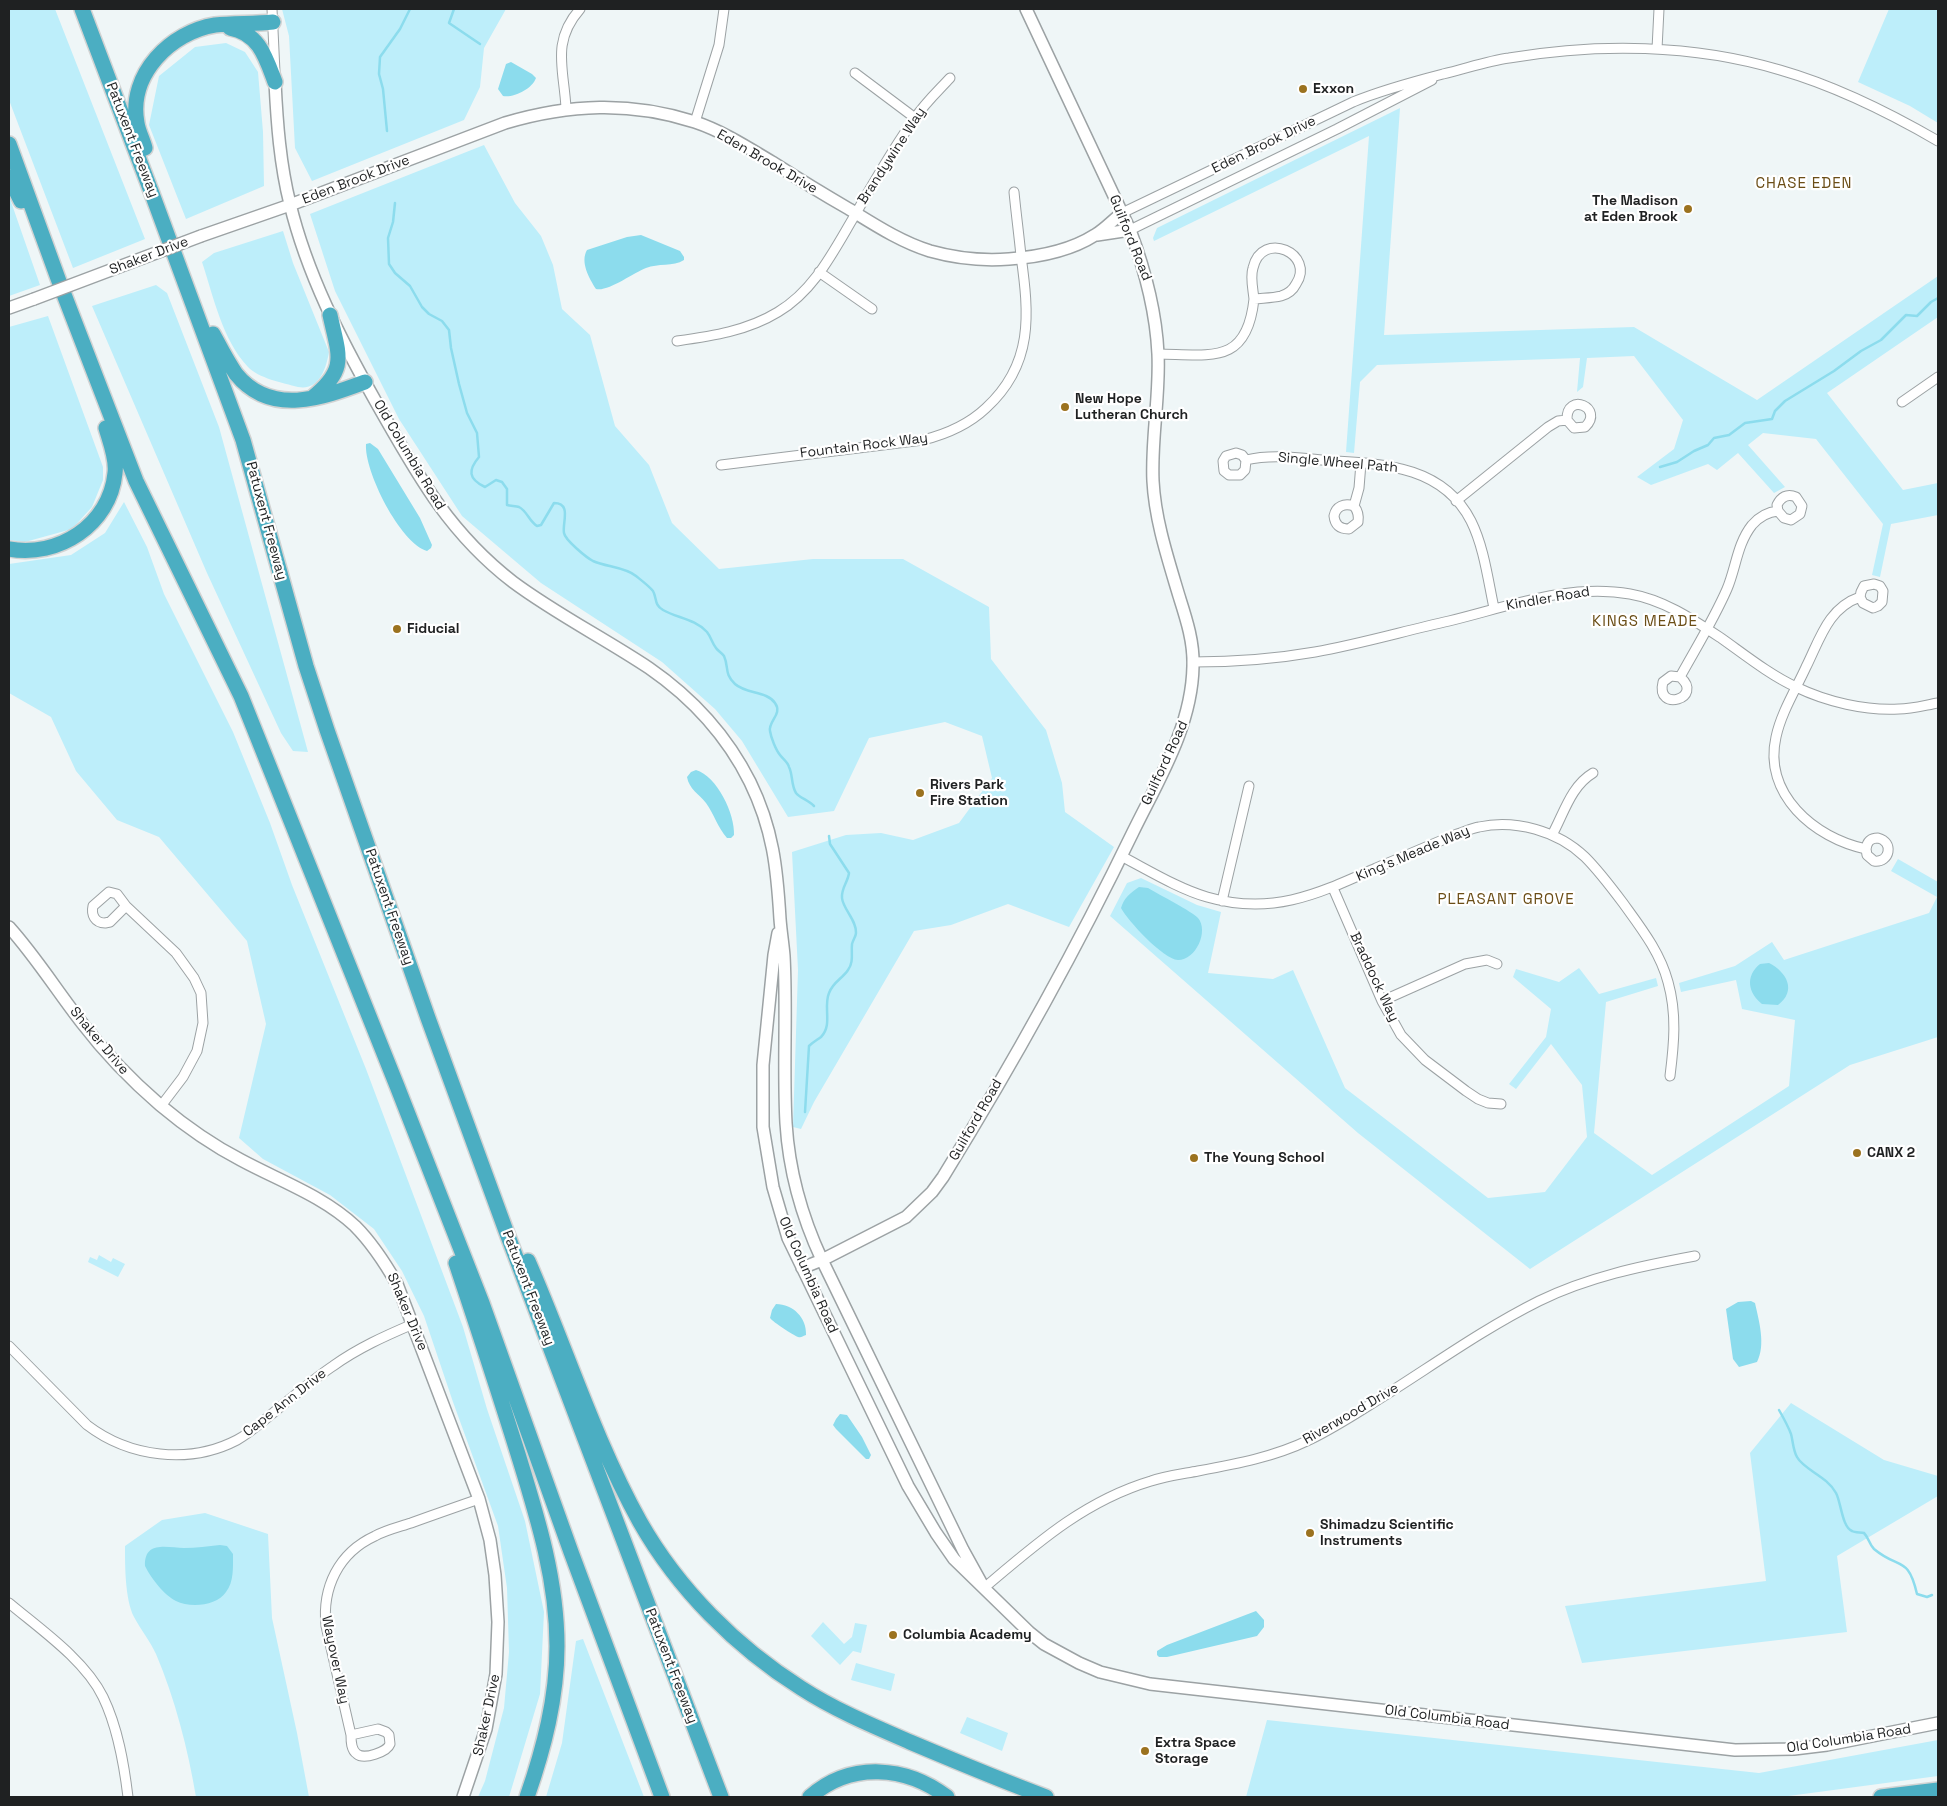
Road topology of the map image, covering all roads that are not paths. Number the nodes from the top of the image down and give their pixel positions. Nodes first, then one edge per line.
1 (82, 9) edge
2 (580, 9) edge
3 (724, 9) edge
4 (1026, 9) edge
5 (1659, 9) edge
6 (272, 16) edge
7 (216, 25) junction
8 (1657, 50) junction
9 (855, 73) dead end
10 (1442, 74) junction
11 (950, 78) dead end
12 (275, 82) junction
13 (566, 108) junction
14 (915, 118) junction
15 (695, 122) junction
16 (1938, 141) edge
17 (9, 144) edge
18 (9, 177) edge
19 (1014, 192) dead end
20 (154, 199) junction
21 (290, 205) junction
22 (856, 213) junction
23 (1122, 214) junction
24 (1130, 230) junction
25 (1095, 235) junction
26 (1022, 258) junction
27 (819, 272) junction
28 (182, 274) junction
29 (60, 284) junction
30 (1254, 299) junction
31 (9, 308) edge
32 (872, 309) dead end
33 (330, 315) junction
34 (80, 333) junction
35 (677, 342) dead end
36 (1158, 354) junction
37 (1938, 377) edge
38 (365, 382) junction
39 (309, 400) junction
40 (1902, 402) dead end
41 (1566, 420) dead end
42 (1246, 460) dead end
43 (1361, 463) junction
44 (721, 465) dead end
45 (1456, 501) junction
46 (1354, 506) dead end
47 (1778, 511) dead end
48 (9, 549) edge
49 (1860, 597) dead end
50 (1494, 608) junction
51 (1706, 628) junction
52 (1193, 662) junction
53 (1680, 677) dead end
54 (1797, 688) junction
55 (1938, 703) edge
56 (1593, 773) dead end
57 (1249, 786) dead end
58 (1552, 835) junction
59 (1866, 850) dead end
60 (1121, 856) junction
61 (1333, 888) junction
62 (1222, 901) junction
63 (126, 906) dead end
64 (780, 921) junction
65 (9, 927) edge
66 (1497, 964) dead end
67 (1382, 1001) junction
68 (1670, 1076) dead end
69 (397, 1086) junction
70 (1501, 1104) dead end
71 (161, 1106) junction
72 (461, 1110) junction
73 (1696, 1256) dead end
74 (822, 1260) junction
75 (802, 1268) junction
76 (413, 1324) junction
77 (9, 1346) edge
78 (479, 1498) junction
79 (984, 1588) junction
80 (9, 1603) edge
81 (1938, 1723) edge
82 (351, 1735) dead end
83 (702, 1745) junction
84 (1938, 1790) edge
85 (128, 1797) edge
86 (464, 1797) edge
87 (527, 1797) edge
88 (662, 1797) edge
89 (721, 1797) edge
90 (725, 1797) edge
91 (810, 1797) edge
92 (947, 1797) edge
93 (1046, 1797) edge
94 (1881, 1797) edge

1 - 20 highway, Patuxent Freeway
2 - 13 street
3 - 15 street
4 - 23 street, Guilford Road
5 - 8 street
6 - 7 highway
6 - 12 street, Old Columbia Road
7 - 12 highway
7 - 20 highway
8 - 10 street, Eden Brook Drive
8 - 16 street, Eden Brook Drive
9 - 14 street
10 - 23 street, Eden Brook Drive
10 - 24 street, Eden Brook Drive
11 - 14 street, Brandywine Way
12 - 21 street, Old Columbia Road
13 - 15 street, Eden Brook Drive
13 - 21 street, Eden Brook Drive
14 - 22 street, Brandywine Way
15 - 22 street, Eden Brook Drive
17 - 29 highway
18 - 29 highway
19 - 26 street, Fountain Rock Way
20 - 28 highway, Patuxent Freeway
21 - 31 street, Shaker Drive, bridge
21 - 33 street, Old Columbia Road
22 - 26 street, Eden Brook Drive
22 - 27 street, Brandywine Way
23 - 24 street, Guilford Road
23 - 25 street, Eden Brook Drive
24 - 25 street, Eden Brook Drive
24 - 36 street, Guilford Road
25 - 26 street, Eden Brook Drive
26 - 44 street, Fountain Rock Way
27 - 32 street
27 - 35 street, Brandywine Way
28 - 39 highway
28 - 72 highway, Patuxent Freeway
29 - 34 highway
30 - 30 street
30 - 36 street
33 - 38 street, Old Columbia Road
33 - 39 highway
34 - 48 highway
34 - 69 highway
36 - 52 street, Guilford Road
37 - 40 street
38 - 39 highway
38 - 64 street, Old Columbia Road
41 - 45 street
42 - 43 street, Single Wheel Path
43 - 45 street, Single Wheel Path
43 - 46 street
45 - 50 street, Single Wheel Path
47 - 51 street
49 - 54 street
50 - 51 street, Kindler Road
50 - 52 street, Kindler Road
51 - 53 street
51 - 54 street, Kindler Road
52 - 60 street, Guilford Road
54 - 55 street, Kindler Road
54 - 59 street
56 - 58 street
57 - 62 street
58 - 61 street, King's Meade Way
58 - 68 street, King's Meade Way
60 - 62 street, King's Meade Way
60 - 74 street, Guilford Road
61 - 62 street, King's Meade Way
61 - 67 street, Braddock Way
63 - 71 street
64 - 74 street, Old Columbia Road
64 - 75 street, Old Columbia Road
65 - 71 street, Shaker Drive
66 - 67 street
67 - 70 street, Braddock Way
69 - 87 highway
69 - 88 highway
71 - 76 street, Shaker Drive
72 - 83 highway, Patuxent Freeway
72 - 93 highway
73 - 79 street, Riverwood Drive
74 - 75 street, Guilford Road
74 - 79 street, Old Columbia Road
75 - 79 street, Old Columbia Road
76 - 77 street, Cape Ann Drive
76 - 78 street, Shaker Drive
78 - 82 street, Wayover Way
78 - 86 street, Shaker Drive
79 - 81 street, Old Columbia Road
80 - 85 street
83 - 89 highway, Patuxent Freeway
83 - 90 highway
84 - 94 highway
91 - 92 highway

